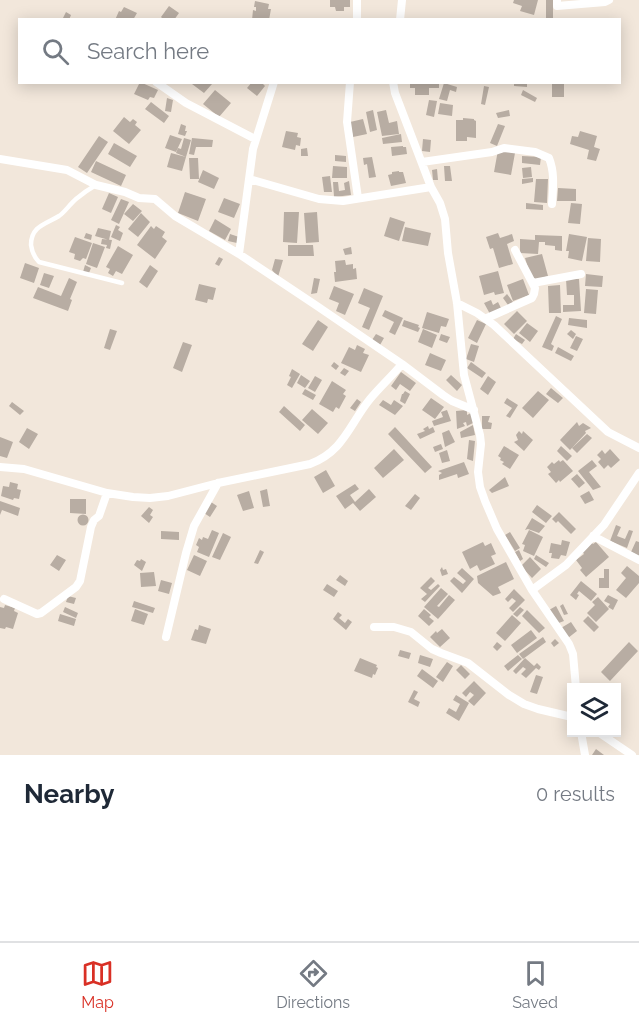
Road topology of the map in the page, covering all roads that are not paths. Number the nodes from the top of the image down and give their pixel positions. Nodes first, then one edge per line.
1 (357, 0) edge
2 (402, 0) edge
3 (557, 0) edge
4 (609, 0) edge
5 (357, 18) edge
6 (400, 18) edge
7 (159, 84) edge
8 (273, 84) edge
9 (350, 84) edge
10 (393, 84) edge
11 (255, 139) junction
12 (0, 159) edge
13 (422, 162) junction
14 (249, 178) junction
15 (96, 185) junction
16 (431, 187) junction
17 (358, 198) junction
18 (552, 204) dead end
19 (515, 250) dead end
20 (239, 254) junction
21 (580, 274) dead end
22 (122, 283) dead end
23 (533, 283) junction
24 (458, 303) junction
25 (487, 318) junction
26 (402, 364) junction
27 (474, 410) junction
28 (639, 448) edge
29 (0, 467) edge
30 (639, 473) edge
31 (218, 483) junction
32 (107, 493) junction
33 (593, 536) junction
34 (639, 560) edge
35 (532, 590) junction
36 (4, 599) dead end
37 (374, 627) dead end
38 (166, 637) dead end
39 (576, 683) edge
40 (567, 716) edge
41 (582, 737) edge
42 (605, 737) edge
43 (585, 755) edge
44 (632, 755) edge

1 - 5 street
2 - 6 street
3 - 4 street
7 - 11 street
8 - 11 street
9 - 17 street
10 - 13 street
11 - 14 street
12 - 15 street
13 - 16 street
13 - 18 street
14 - 17 street
14 - 20 street
15 - 20 street
15 - 22 lane
16 - 17 street
16 - 24 street
19 - 23 street
20 - 26 street
21 - 23 street
23 - 25 street
24 - 25 street
24 - 27 street
25 - 28 street
26 - 27 street
26 - 31 street
27 - 35 street
29 - 32 street
30 - 33 street
31 - 32 street
31 - 38 street
32 - 36 street
33 - 34 street
33 - 35 street
35 - 39 street
37 - 40 street
41 - 43 street
42 - 44 street

